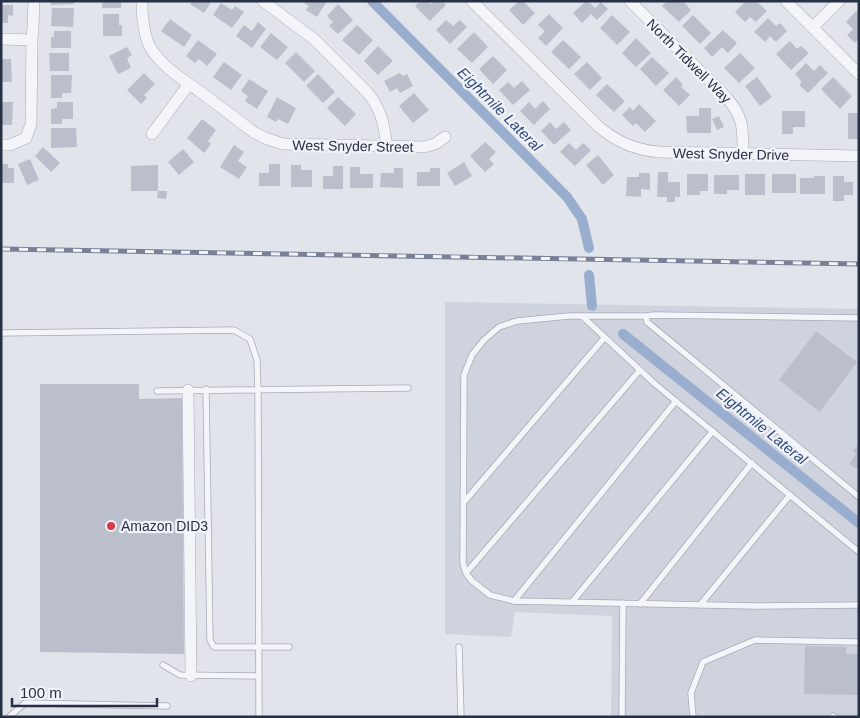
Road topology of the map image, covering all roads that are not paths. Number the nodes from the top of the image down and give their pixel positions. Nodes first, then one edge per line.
1 (34, 1) edge
2 (142, 1) edge
3 (263, 1) edge
4 (472, 1) edge
5 (630, 1) edge
6 (786, 1) edge
7 (839, 1) edge
8 (812, 27) junction
9 (1, 40) edge
10 (32, 40) junction
11 (859, 74) edge
12 (189, 84) junction
13 (152, 134) dead end
14 (445, 137) dead end
15 (1, 145) edge
16 (387, 147) junction
17 (743, 154) junction
18 (859, 156) edge
19 (582, 316) junction
20 (646, 316) junction
21 (856, 318) edge
22 (859, 322) edge
23 (1, 333) edge
24 (605, 337) junction
25 (640, 370) junction
26 (408, 388) dead end
27 (206, 389) junction
28 (258, 389) junction
29 (188, 390) junction
30 (157, 391) dead end
31 (676, 401) junction
32 (713, 431) junction
33 (752, 463) junction
34 (790, 495) junction
35 (859, 497) edge
36 (464, 502) junction
37 (859, 552) edge
38 (466, 573) junction
39 (514, 601) junction
40 (572, 602) junction
41 (623, 603) junction
42 (640, 604) junction
43 (700, 605) junction
44 (859, 605) edge
45 (859, 642) edge
46 (290, 647) dead end
47 (459, 647) dead end
48 (259, 648) junction
49 (163, 665) dead end
50 (191, 676) junction
51 (259, 676) junction
52 (167, 706) dead end
53 (9, 717) edge
54 (259, 717) edge
55 (461, 717) edge
56 (622, 717) edge
57 (693, 717) edge

1 - 10 street
2 - 12 street, West Snyder Street
3 - 16 street
4 - 17 street, West Snyder Drive
5 - 17 street, North Tidwell Way
6 - 8 street
7 - 8 street
8 - 11 street
9 - 10 street
10 - 15 street
12 - 13 street
12 - 16 street, West Snyder Street
14 - 16 street, West Snyder Street
17 - 18 street, West Snyder Drive
19 - 20 lane
19 - 24 lane
19 - 36 lane
20 - 21 lane
20 - 35 lane
21 - 22 lane
23 - 28 lane
24 - 25 lane
24 - 36 lane
25 - 31 lane
25 - 38 lane
26 - 28 lane
27 - 28 lane
27 - 29 lane
27 - 48 lane
28 - 48 lane
29 - 30 lane
29 - 50 street
31 - 32 lane
31 - 39 lane
32 - 33 lane
32 - 40 lane
33 - 34 lane
33 - 42 lane
34 - 37 lane
34 - 43 lane
36 - 38 lane
38 - 39 lane
39 - 40 lane
40 - 41 lane
41 - 42 lane
41 - 56 lane
42 - 43 lane
43 - 44 lane
45 - 57 lane
46 - 48 lane
47 - 55 lane
48 - 51 lane
49 - 50 lane
50 - 51 lane
51 - 54 lane
52 - 53 lane

